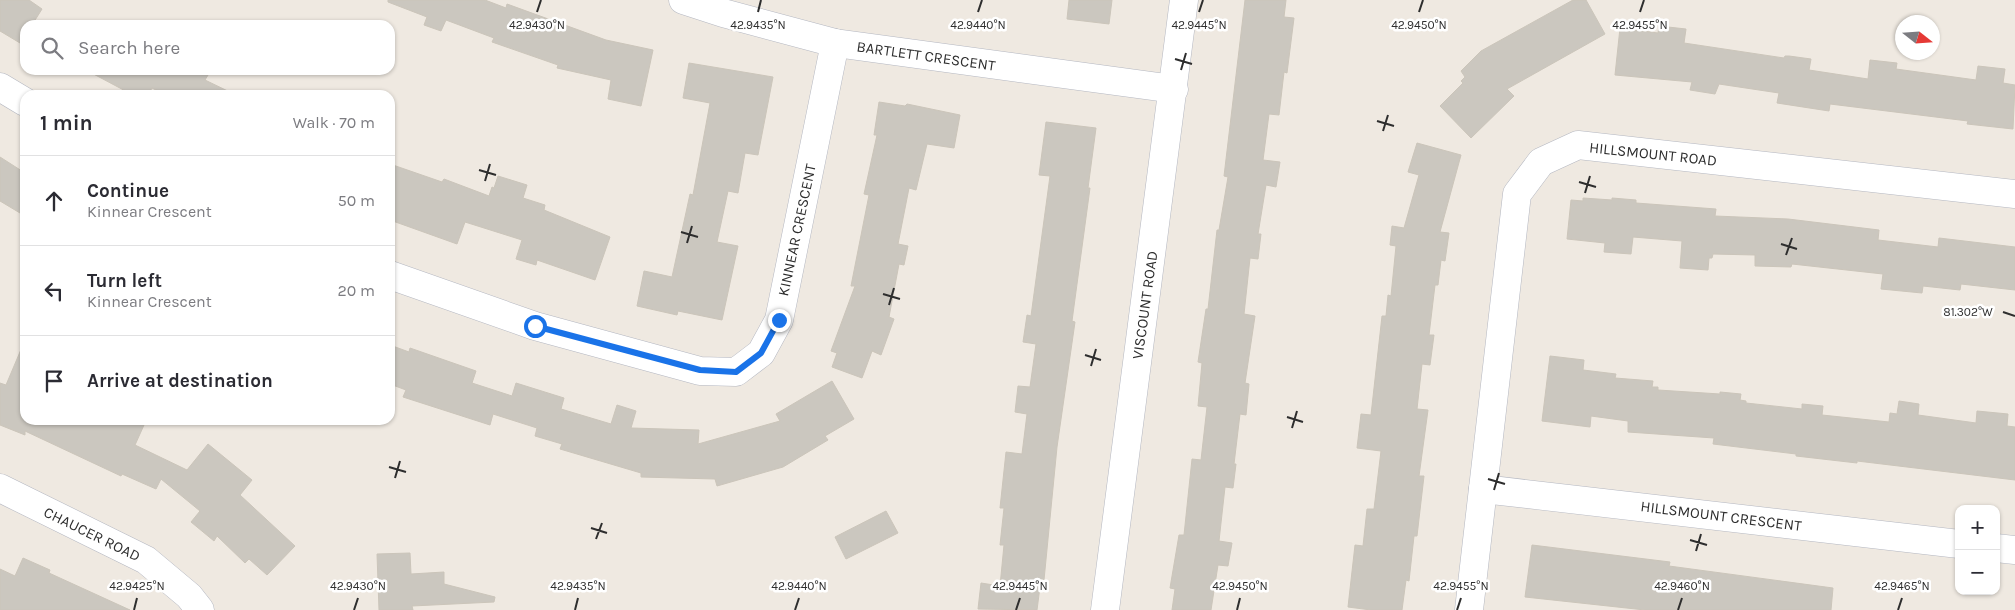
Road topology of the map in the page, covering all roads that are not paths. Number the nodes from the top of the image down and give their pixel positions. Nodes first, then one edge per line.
1 (683, 0) edge
2 (1184, 0) edge
3 (836, 43) junction
4 (0, 87) edge
5 (1174, 90) junction
6 (20, 99) edge
7 (2015, 194) edge
8 (395, 277) edge
9 (0, 488) edge
10 (1483, 489) junction
11 (1955, 544) edge
12 (2000, 548) edge
13 (2015, 550) edge
14 (200, 610) edge
15 (1105, 610) edge
16 (1469, 610) edge

1 - 3 street, BARTLETT CRESCENT
2 - 5 street, VISCOUNT ROAD
3 - 5 street, BARTLETT CRESCENT
3 - 8 street, KINNEAR CRESCENT
4 - 6 street
5 - 15 street, VISCOUNT ROAD
7 - 10 street, HILLSMOUNT ROAD
9 - 14 street, CHAUCER ROAD
10 - 11 street, HILLSMOUNT CRESCENT
10 - 16 street, HILLSMOUNT ROAD
12 - 13 street

